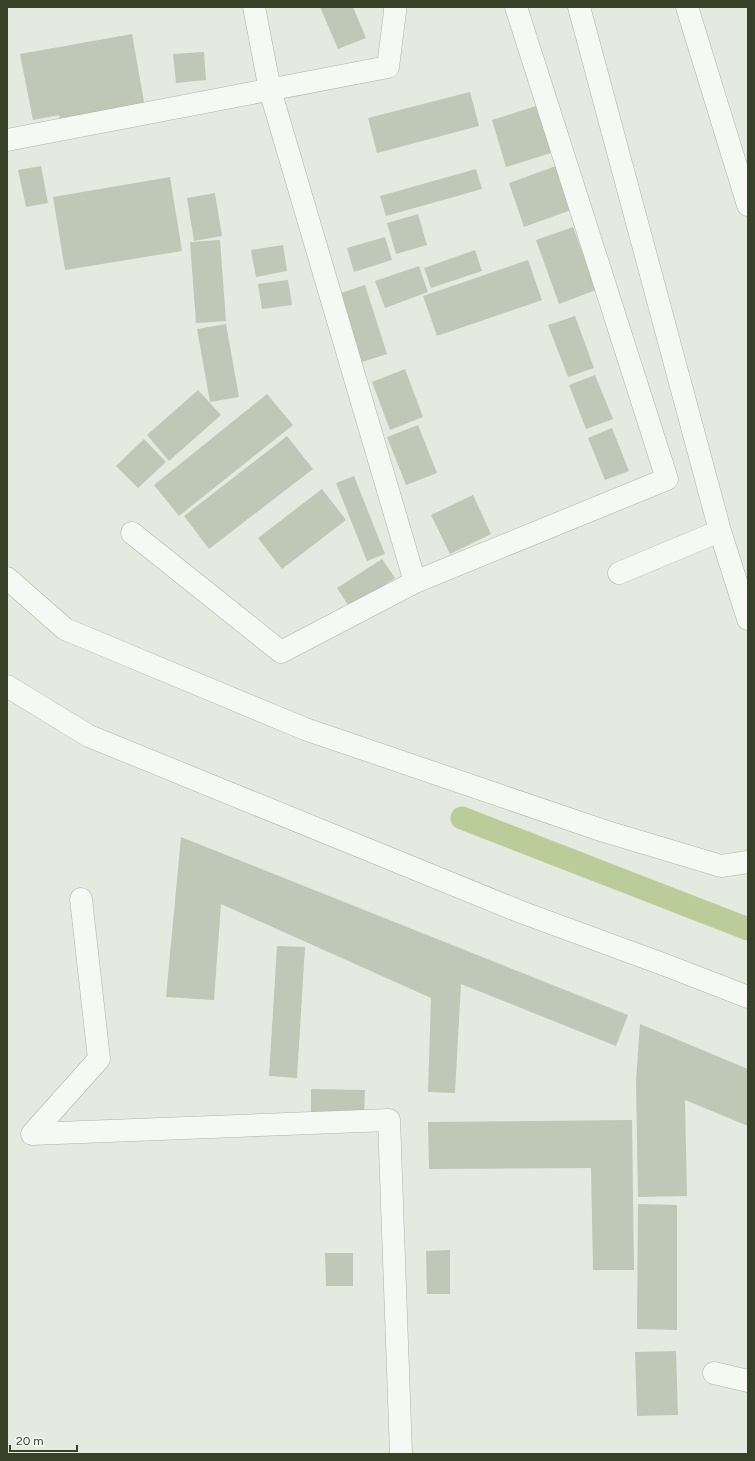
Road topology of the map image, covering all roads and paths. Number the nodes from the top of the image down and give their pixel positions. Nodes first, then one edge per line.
1 (254, 7) edge
2 (395, 7) edge
3 (516, 7) edge
4 (579, 7) edge
5 (687, 7) edge
6 (270, 90) junction
7 (8, 136) edge
8 (748, 204) edge
9 (720, 531) junction
10 (132, 533) dead end
11 (619, 573) dead end
12 (7, 578) edge
13 (415, 582) junction
14 (748, 620) edge
15 (7, 686) edge
16 (748, 862) edge
17 (82, 899) dead end
18 (748, 997) edge
19 (714, 1373) dead end
20 (748, 1381) edge
21 (401, 1454) edge

1 - 6 street
2 - 6 street
3 - 13 street
4 - 9 street
5 - 8 street
6 - 7 street
6 - 13 street
9 - 11 street
9 - 14 street
10 - 13 street
12 - 16 street
15 - 18 street
17 - 21 street
19 - 20 street

